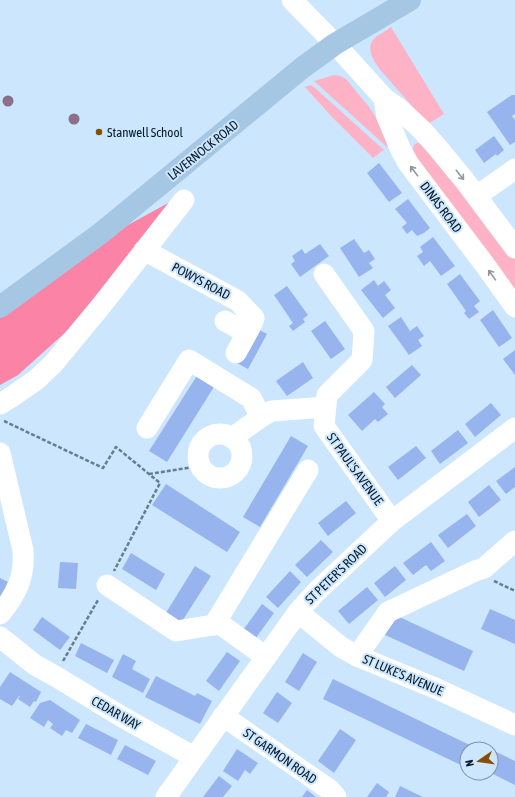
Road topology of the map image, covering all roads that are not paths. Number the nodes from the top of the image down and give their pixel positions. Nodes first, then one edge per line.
1 (292, 0) edge
2 (410, 0) edge
3 (335, 44) junction
4 (384, 98) junction
5 (422, 130) junction
6 (400, 148) junction
7 (515, 169) edge
8 (485, 190) dead end
9 (184, 200) dead end
10 (515, 248) edge
11 (144, 250) junction
12 (324, 274) dead end
13 (0, 307) edge
14 (515, 307) edge
15 (225, 321) dead end
16 (250, 325) junction
17 (236, 353) dead end
18 (0, 404) edge
19 (326, 407) junction
20 (261, 417) junction
21 (147, 428) dead end
22 (514, 431) edge
23 (232, 438) junction
24 (0, 453) edge
25 (308, 470) dead end
26 (392, 521) junction
27 (515, 541) edge
28 (107, 586) road end
29 (298, 612) junction
30 (0, 614) edge
31 (214, 625) junction
32 (0, 637) edge
33 (266, 656) junction
34 (357, 656) junction
35 (224, 716) junction
36 (515, 725) edge
37 (194, 757) junction
38 (166, 797) edge
39 (336, 797) edge

1 - 3 street
2 - 3 main road, LAVERNOCK ROAD
3 - 4 street
3 - 13 main road, LAVERNOCK ROAD
4 - 5 street
4 - 6 street, DINAS ROAD
5 - 6 street
5 -> 10 street
14 -> 6 street, DINAS ROAD
7 - 8 street
9 - 11 street
11 - 16 street, POWYS ROAD
11 - 18 street
12 - 19 street, ST PAUL'S AVENUE
15 - 16 street
16 - 17 street
19 - 20 street
19 - 26 street, ST PAUL'S AVENUE
20 - 21 street
20 - 23 street
22 - 26 street, ST PETER'S ROAD
23 - 23 street
24 - 30 street
25 - 31 street
26 - 29 street, ST PETER'S ROAD
27 - 34 street
28 - 31 street
29 - 33 street, ST PETER'S ROAD
29 - 34 street, ST LUKE'S AVENUE
31 - 33 street
32 - 37 street, CEDAR WAY
33 - 35 street, ST PETER'S ROAD
34 - 36 street, ST LUKE'S AVENUE
35 - 37 street, ST PETER'S ROAD
35 - 39 street, ST GARMON ROAD
37 - 38 street

